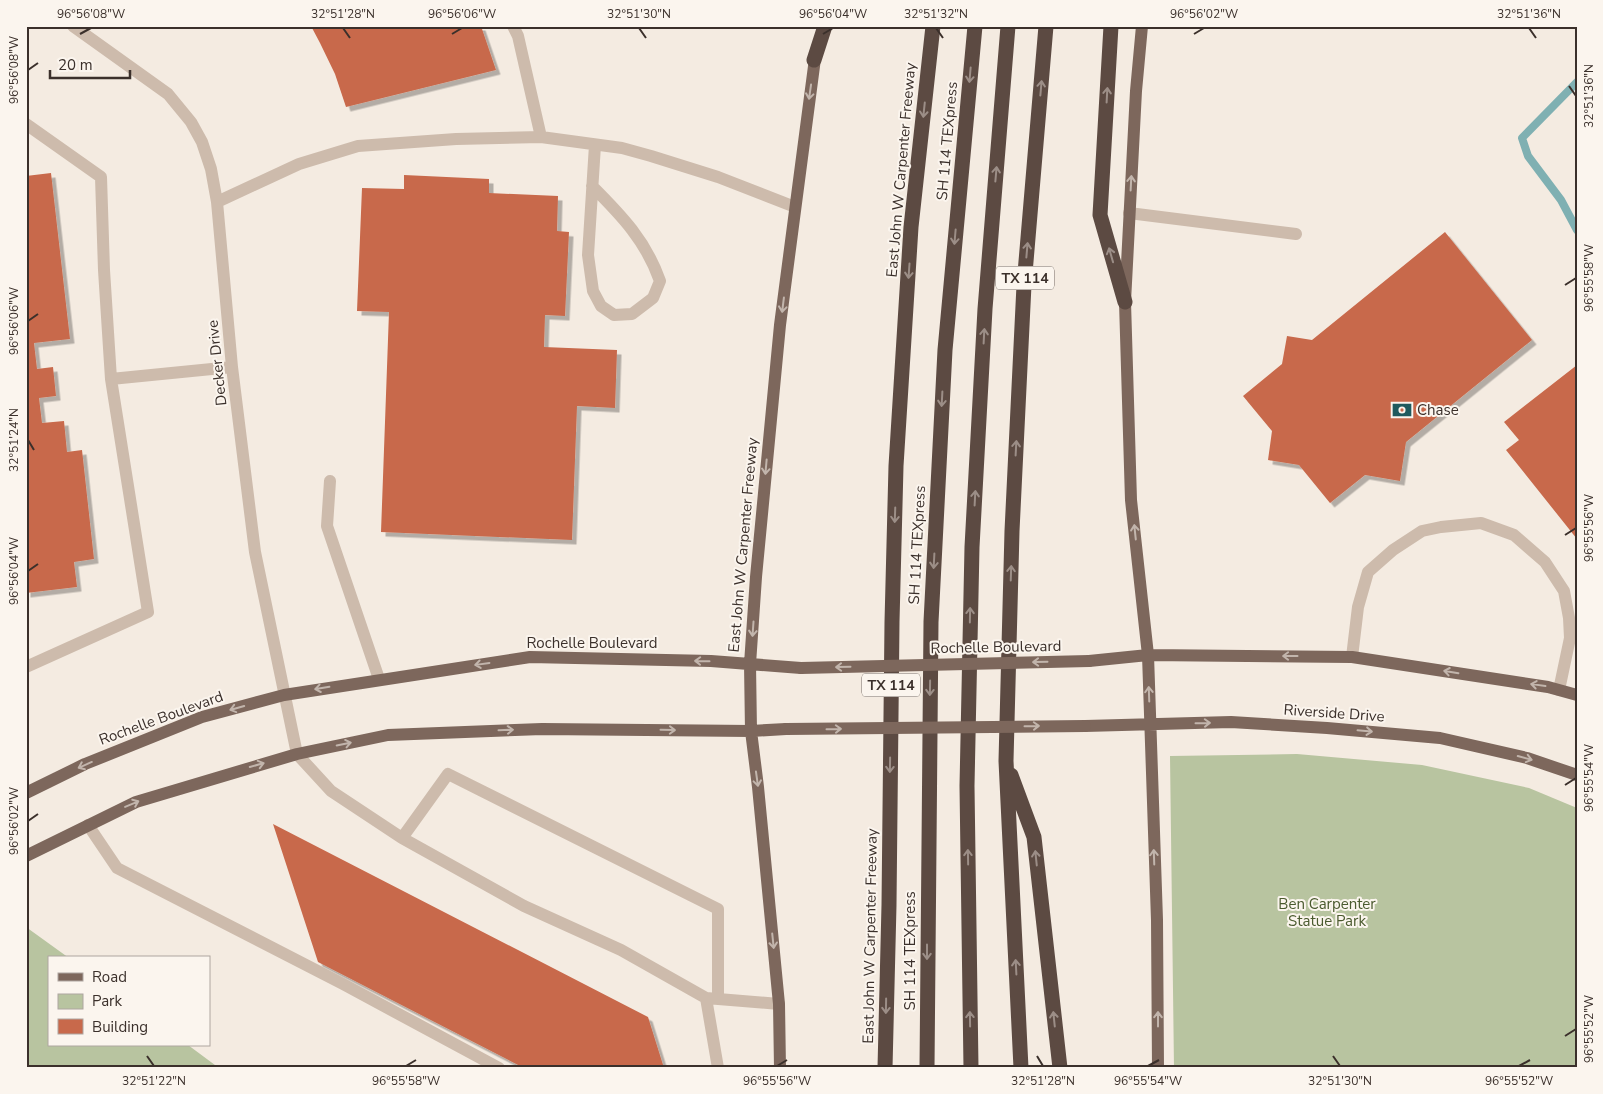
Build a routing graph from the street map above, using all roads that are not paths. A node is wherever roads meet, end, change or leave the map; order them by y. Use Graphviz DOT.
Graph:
graph roads {
  1 [pos="73,26"];
  2 [pos="514,26"];
  3 [pos="819,26"];
  4 [pos="825,26"];
  5 [pos="933,26"];
  6 [pos="975,26"];
  7 [pos="1008,26"];
  8 [pos="1046,26"];
  9 [pos="1110,26"];
  10 [pos="1142,26"];
  11 [pos="814,60"];
  12 [pos="26,124"];
  13 [pos="541,137"];
  14 [pos="595,145"];
  15 [pos="592,186"];
  16 [pos="217,202"];
  17 [pos="795,206"];
  18 [pos="1129,213"];
  19 [pos="1296,234"];
  20 [pos="1125,302"];
  21 [pos="232,366"];
  22 [pos="111,379"];
  23 [pos="330,481"];
  24 [pos="1148,655"];
  25 [pos="1352,657"];
  26 [pos="750,664"];
  27 [pos="26,667"];
  28 [pos="379,679"];
  29 [pos="1559,690"];
  30 [pos="284,694"];
  31 [pos="1577,695"];
  32 [pos="1150,724"];
  33 [pos="751,731"];
  34 [pos="297,754"];
  35 [pos="1006,761"];
  36 [pos="1577,775"];
  37 [pos="26,793"];
  38 [pos="88,825"];
  39 [pos="402,838"];
  40 [pos="26,856"];
  41 [pos="712,998"];
  42 [pos="779,1004"];
  43 [pos="499,1068"];
  44 [pos="718,1068"];
  45 [pos="780,1068"];
  46 [pos="885,1068"];
  47 [pos="927,1068"];
  48 [pos="971,1068"];
  49 [pos="1021,1068"];
  50 [pos="1060,1068"];
  51 [pos="1158,1068"];
  1 -- 16 [label="street, Decker Drive"];
  2 -- 13 [label="street"];
  3 -- 11 [label="main road, East John W Carpenter Freeway"];
  4 -- 11 [label="highway"];
  5 -- 46 [label="highway, East John W Carpenter Freeway / TX 114, one-way"];
  6 -- 47 [label="highway, SH 114 TEXpress, one-way"];
  48 -- 7 [label="highway, one-way"];
  35 -- 8 [label="highway, TX 114, one-way"];
  20 -- 9 [label="highway, one-way"];
  18 -- 10 [label="main road, one-way"];
  11 -- 17 [label="main road, East John W Carpenter Freeway, one-way"];
  12 -- 22 [label="street"];
  13 -- 14 [label="street"];
  13 -- 16 [label="street"];
  14 -- 15 [label="street"];
  14 -- 17 [label="street"];
  15 -- 15 [label="street"];
  16 -- 21 [label="street, Decker Drive"];
  17 -- 26 [label="main road, East John W Carpenter Freeway, one-way"];
  18 -- 19 [label="street"];
  18 -- 20 [label="main road"];
  24 -- 20 [label="main road, one-way"];
  21 -- 22 [label="street"];
  21 -- 30 [label="street, Decker Drive"];
  22 -- 27 [label="street"];
  23 -- 28 [label="street"];
  25 -- 24 [label="main road, one-way"];
  24 -- 26 [label="main road, Rochelle Boulevard, one-way, bridge"];
  32 -- 24 [label="main road, one-way"];
  29 -- 25 [label="main road, one-way"];
  25 -- 29 [label="street"];
  26 -- 28 [label="main road, Rochelle Boulevard, one-way"];
  26 -- 33 [label="main road, East John W Carpenter Freeway"];
  28 -- 30 [label="main road, Rochelle Boulevard, one-way"];
  29 -- 31 [label="main road"];
  30 -- 34 [label="street, Decker Drive"];
  30 -- 37 [label="main road, Rochelle Boulevard, one-way"];
  33 -- 32 [label="main road, Riverside Drive, one-way, bridge"];
  32 -- 36 [label="main road, Riverside Drive, one-way"];
  51 -- 32 [label="main road, one-way"];
  34 -- 33 [label="main road, one-way"];
  33 -- 42 [label="main road, East John W Carpenter Freeway, one-way"];
  38 -- 34 [label="main road, one-way"];
  34 -- 39 [label="street"];
  49 -- 35 [label="highway, TX 114, one-way"];
  50 -- 35 [label="highway, one-way"];
  38 -- 40 [label="main road"];
  38 -- 43 [label="street"];
  39 -- 41 [label="street"];
  39 -- 41 [label="street"];
  41 -- 42 [label="street"];
  41 -- 44 [label="street"];
  42 -- 45 [label="main road, East John W Carpenter Freeway"];
}
